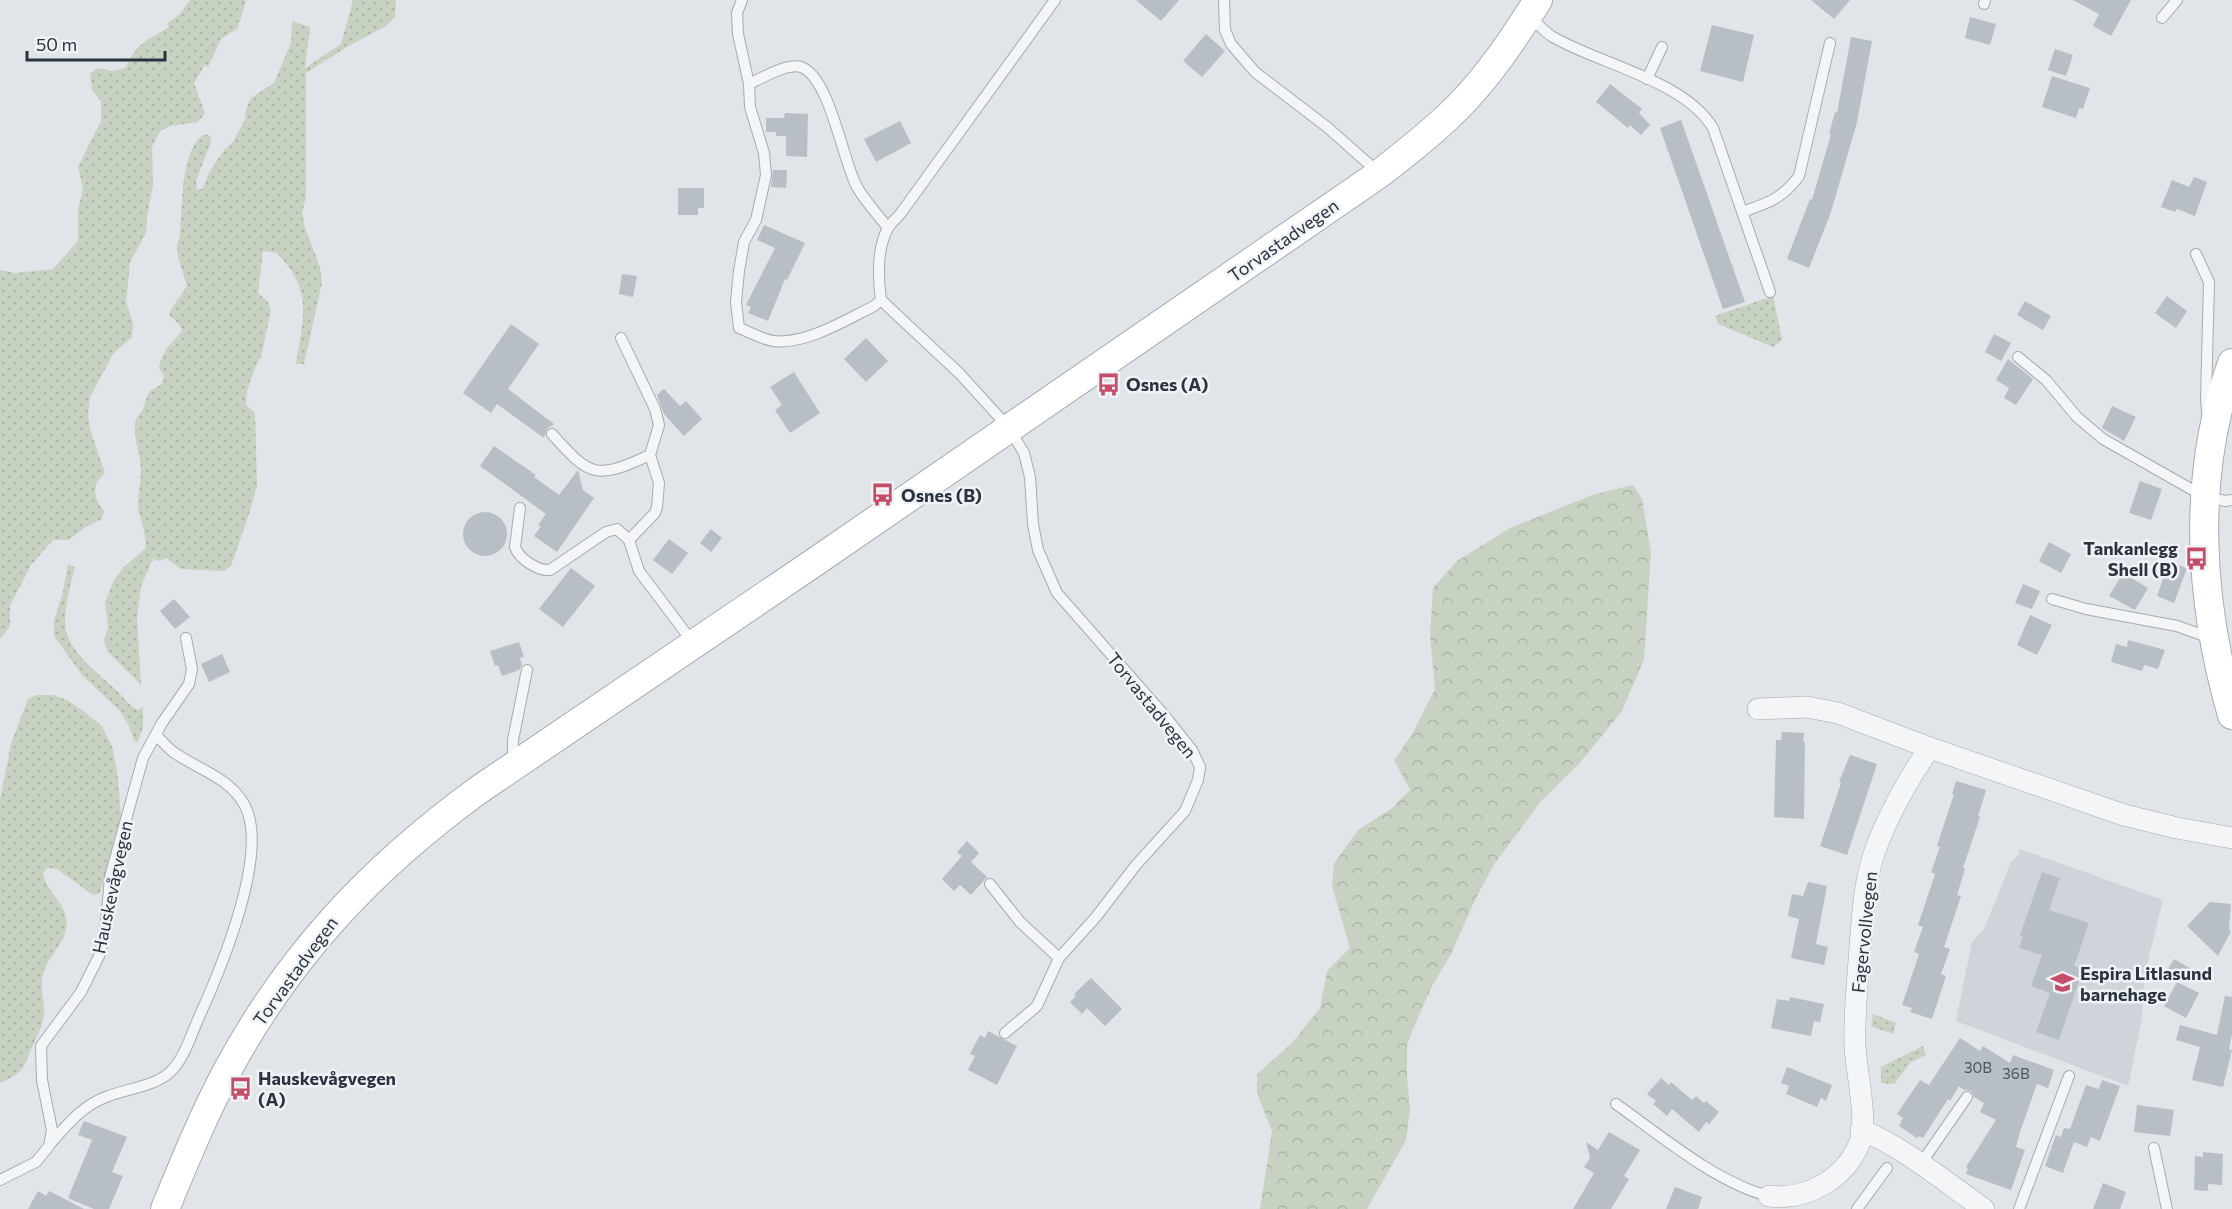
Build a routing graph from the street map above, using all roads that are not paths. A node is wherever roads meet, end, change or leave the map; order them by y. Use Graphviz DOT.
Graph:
graph roads {
  1 [pos="742,0"];
  2 [pos="1055,0"];
  3 [pos="1224,0"];
  4 [pos="2177,0"];
  5 [pos="1533,8"];
  6 [pos="2162,18"];
  7 [pos="1830,43"];
  8 [pos="1662,47"];
  9 [pos="1647,79"];
  10 [pos="749,84"];
  11 [pos="1379,174"];
  12 [pos="1742,212"];
  13 [pos="888,228"];
  14 [pos="2196,254"];
  15 [pos="1770,291"];
  16 [pos="881,300"];
  17 [pos="621,338"];
  18 [pos="2018,357"];
  19 [pos="2232,363"];
  20 [pos="1009,428"];
  21 [pos="2214,429"];
  22 [pos="552,434"];
  23 [pos="650,455"];
  24 [pos="2218,499"];
  25 [pos="520,508"];
  26 [pos="629,540"];
  27 [pos="2052,599"];
  28 [pos="186,638"];
  29 [pos="2214,639"];
  30 [pos="694,644"];
  31 [pos="527,670"];
  32 [pos="1758,709"];
  33 [pos="2232,713"];
  34 [pos="156,735"];
  35 [pos="1929,748"];
  36 [pos="519,762"];
  37 [pos="2232,838"];
  38 [pos="990,884"];
  39 [pos="1059,958"];
  40 [pos="1005,1033"];
  41 [pos="2069,1076"];
  42 [pos="1967,1097"];
  43 [pos="1616,1104"];
  44 [pos="1861,1130"];
  45 [pos="49,1146"];
  46 [pos="2154,1148"];
  47 [pos="1920,1165"];
  48 [pos="1887,1168"];
  49 [pos="0,1180"];
  50 [pos="1769,1197"];
  51 [pos="165,1209"];
  52 [pos="1857,1209"];
  53 [pos="1984,1209"];
  54 [pos="2019,1209"];
  55 [pos="2167,1209"];
  1 -- 10 [label="lane"];
  2 -- 13 [label="lane"];
  3 -- 11 [label="lane"];
  4 -- 6 [label="lane"];
  5 -- 9 [label="lane"];
  5 -- 11 [label="main road, Torvastadvegen"];
  7 -- 12 [label="lane"];
  8 -- 9 [label="lane"];
  9 -- 12 [label="lane"];
  10 -- 13 [label="lane"];
  10 -- 16 [label="lane"];
  11 -- 20 [label="main road, Torvastadvegen"];
  12 -- 15 [label="lane"];
  13 -- 16 [label="lane"];
  14 -- 21 [label="lane"];
  16 -- 20 [label="lane, Torvastadvegen"];
  17 -- 23 [label="lane"];
  18 -- 24 [label="lane"];
  19 -- 21 [label="main road"];
  20 -- 30 [label="main road, Torvastadvegen"];
  20 -- 39 [label="lane, Torvastadvegen"];
  21 -- 24 [label="main road"];
  22 -- 23 [label="lane"];
  23 -- 26 [label="lane"];
  24 -- 29 [label="main road"];
  25 -- 26 [label="lane"];
  26 -- 30 [label="lane"];
  27 -- 29 [label="lane"];
  28 -- 34 [label="lane, Hauskevågvegen"];
  29 -- 33 [label="main road"];
  30 -- 36 [label="main road, Torvastadvegen"];
  31 -- 36 [label="lane"];
  32 -- 35 [label="street"];
  34 -- 45 [label="lane, Hauskevågvegen"];
  34 -- 45 [label="lane"];
  35 -- 37 [label="street"];
  35 -- 44 [label="street, Fagervollvegen"];
  36 -- 51 [label="main road, Torvastadvegen"];
  38 -- 39 [label="lane"];
  39 -- 40 [label="lane, Torvastadvegen"];
  41 -- 54 [label="lane"];
  42 -- 47 [label="lane"];
  43 -- 50 [label="lane, Fagervollvegen"];
  44 -- 47 [label="street"];
  44 -- 50 [label="street, Fagervollvegen"];
  45 -- 49 [label="lane"];
  46 -- 55 [label="lane"];
  47 -- 53 [label="street"];
  48 -- 52 [label="lane"];
}
